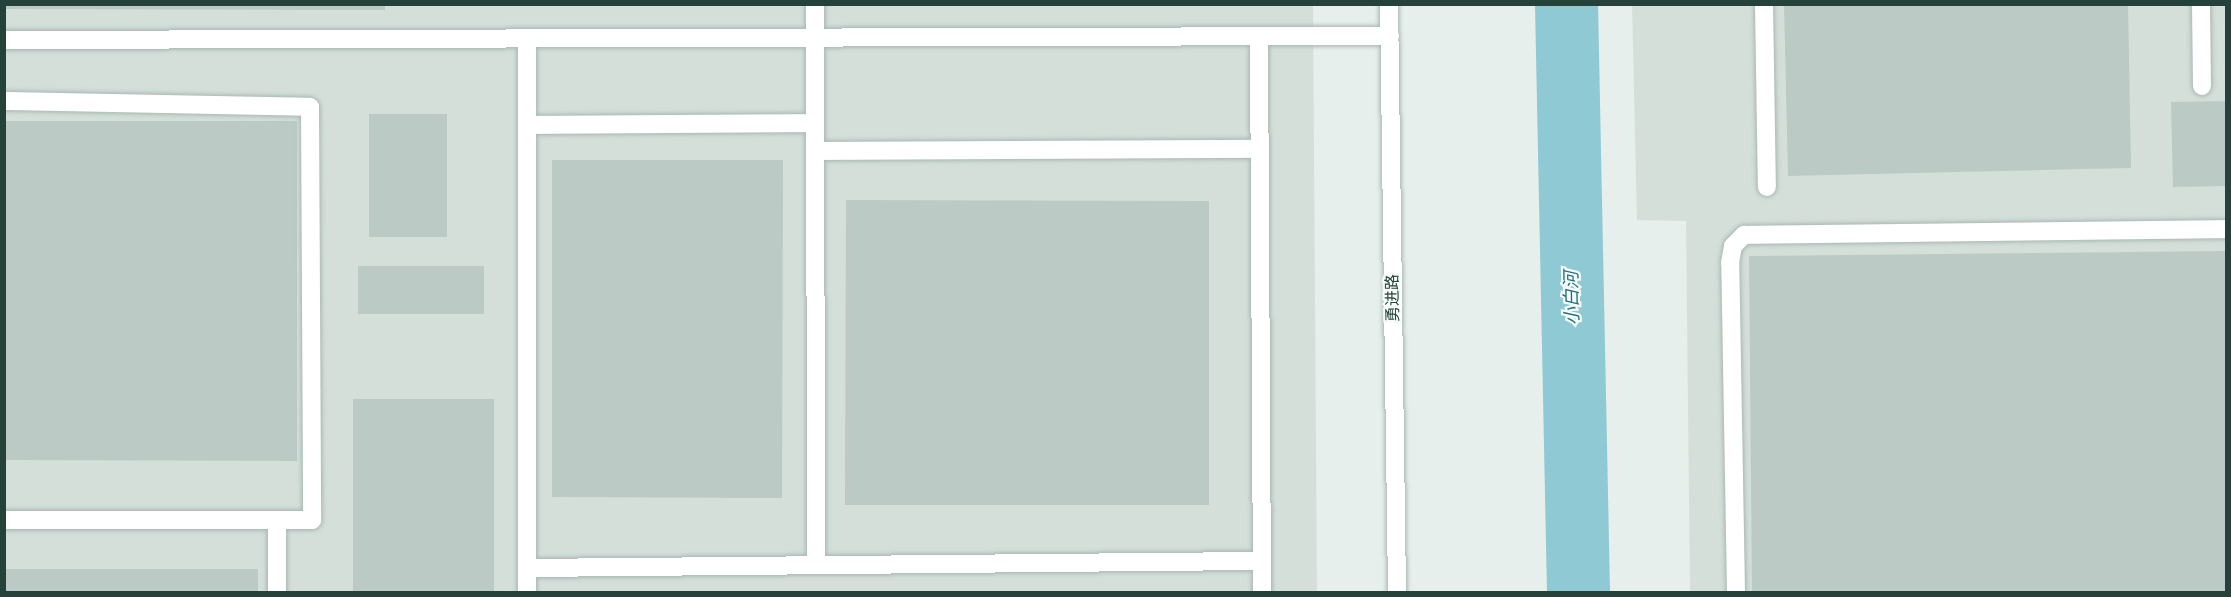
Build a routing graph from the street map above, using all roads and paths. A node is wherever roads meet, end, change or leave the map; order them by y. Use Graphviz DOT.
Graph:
graph roads {
  1 [pos="815,4"];
  2 [pos="1389,4"];
  3 [pos="1764,4"];
  4 [pos="2201,4"];
  5 [pos="1390,36"];
  6 [pos="1259,37"];
  7 [pos="815,38"];
  8 [pos="527,39"];
  9 [pos="4,40"];
  10 [pos="2202,86"];
  11 [pos="4,101"];
  12 [pos="815,123"];
  13 [pos="527,125"];
  14 [pos="1260,149"];
  15 [pos="816,151"];
  16 [pos="1767,187"];
  17 [pos="2226,229"];
  18 [pos="4,520"];
  19 [pos="277,520"];
  20 [pos="1262,561"];
  21 [pos="816,565"];
  22 [pos="527,567"];
  23 [pos="277,592"];
  24 [pos="527,592"];
  25 [pos="1262,592"];
  26 [pos="1397,592"];
  27 [pos="1736,592"];
  1 -- 7 [label="street"];
  2 -- 5 [label="street, 勇进路"];
  3 -- 16 [label="street"];
  4 -- 10 [label="street"];
  5 -- 6 [label="street"];
  5 -- 26 [label="street, 勇进路"];
  6 -- 7 [label="street"];
  6 -- 14 [label="street"];
  7 -- 8 [label="street"];
  7 -- 12 [label="street"];
  8 -- 9 [label="street"];
  8 -- 13 [label="street"];
  11 -- 19 [label="street"];
  12 -- 13 [label="street"];
  12 -- 15 [label="street"];
  13 -- 22 [label="street"];
  14 -- 15 [label="street"];
  14 -- 20 [label="street"];
  15 -- 21 [label="street"];
  17 -- 27 [label="street"];
  18 -- 19 [label="street"];
  19 -- 23 [label="street"];
  20 -- 21 [label="street"];
  20 -- 25 [label="street"];
  21 -- 22 [label="street"];
  22 -- 24 [label="street"];
}
